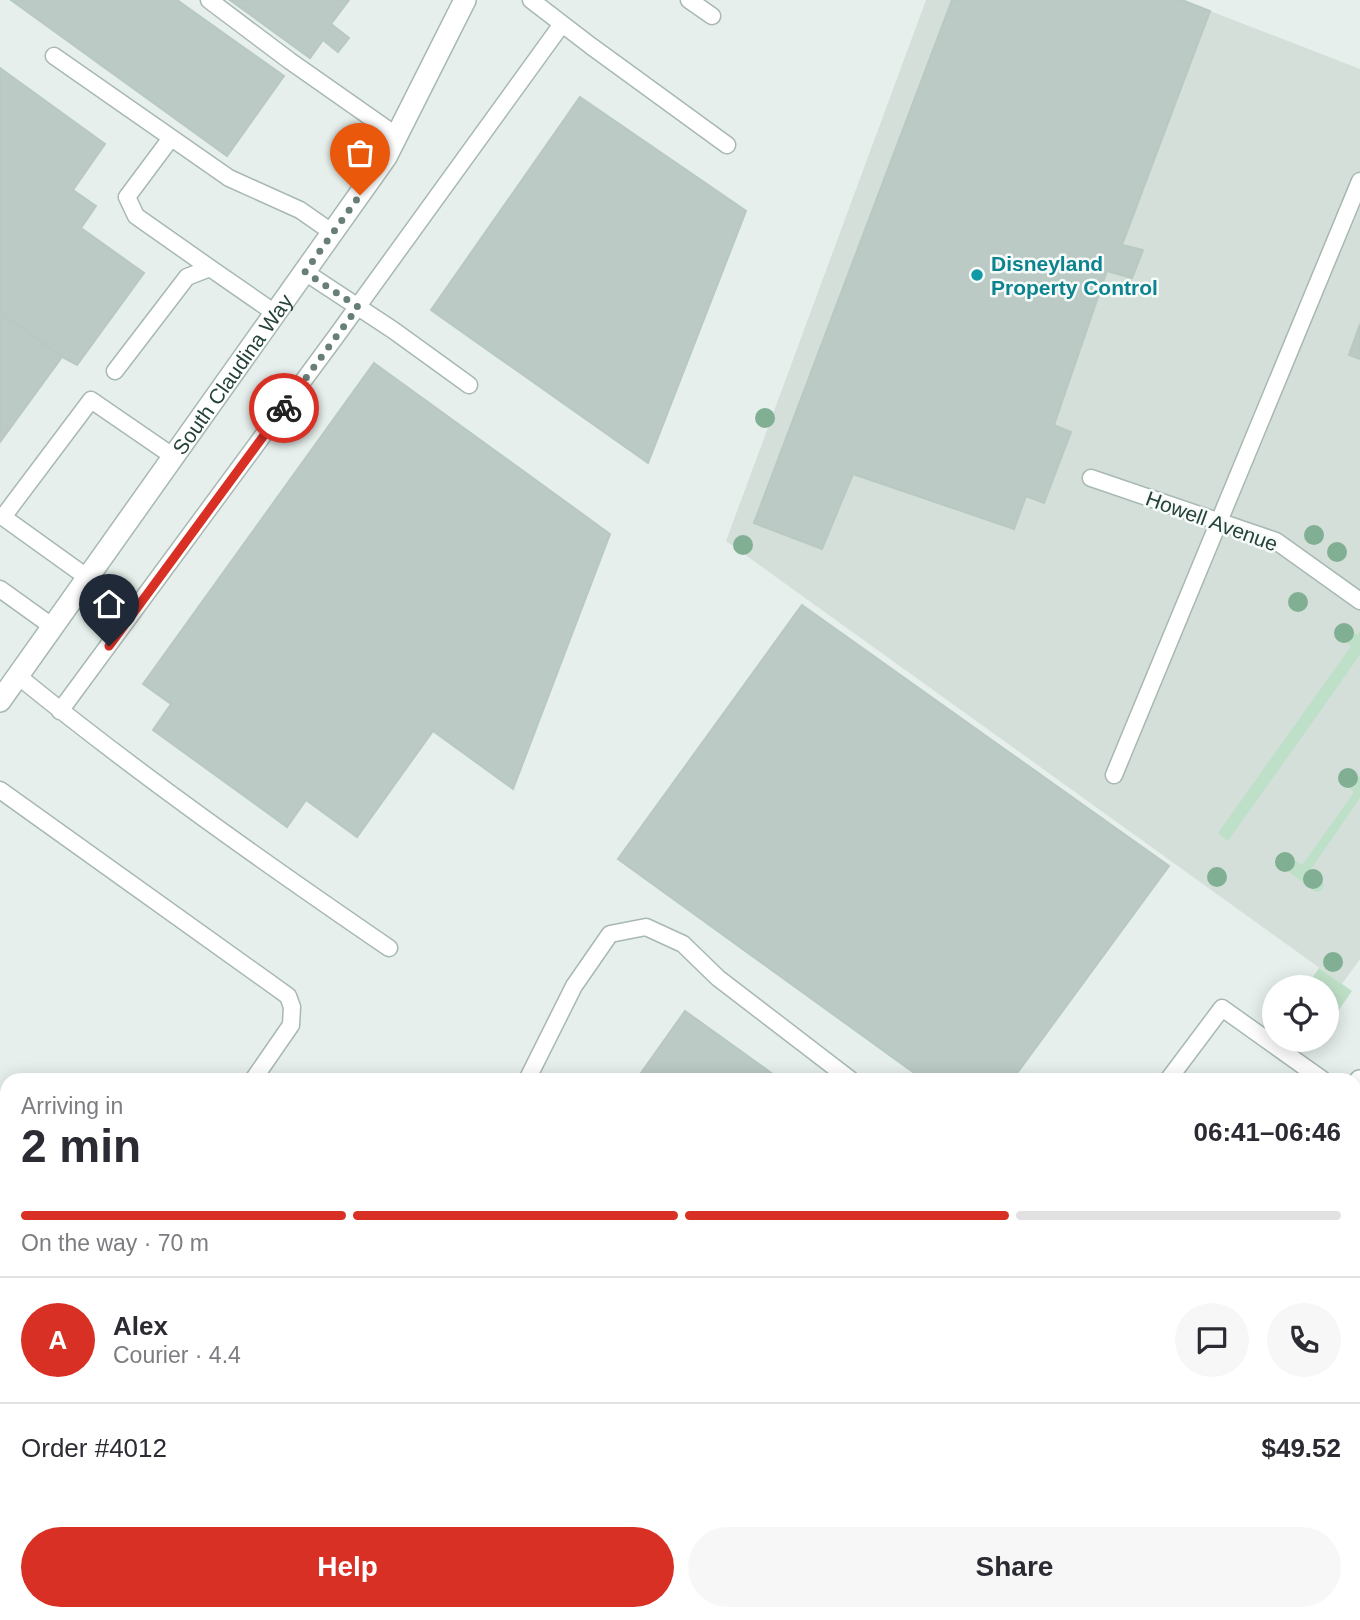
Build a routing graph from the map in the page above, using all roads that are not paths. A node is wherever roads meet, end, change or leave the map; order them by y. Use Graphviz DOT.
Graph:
graph roads {
  1 [pos="209,0"];
  2 [pos="465,0"];
  3 [pos="531,0"];
  4 [pos="689,0"];
  5 [pos="712,16"];
  6 [pos="562,24"];
  7 [pos="54,56"];
  8 [pos="397,136"];
  9 [pos="171,138"];
  10 [pos="727,145"];
  11 [pos="1360,181"];
  12 [pos="333,233"];
  13 [pos="210,268"];
  14 [pos="305,272"];
  15 [pos="358,307"];
  16 [pos="275,313"];
  17 [pos="116,371"];
  18 [pos="469,385"];
  19 [pos="174,457"];
  20 [pos="1091,478"];
  21 [pos="1219,521"];
  22 [pos="88,578"];
  23 [pos="0,589"];
  24 [pos="1360,601"];
  25 [pos="53,627"];
  26 [pos="18,676"];
  27 [pos="0,701"];
  28 [pos="60,711"];
  29 [pos="1114,775"];
  30 [pos="0,790"];
  31 [pos="389,948"];
  32 [pos="258,1073"];
  33 [pos="530,1073"];
  34 [pos="842,1073"];
  35 [pos="1173,1073"];
  36 [pos="1313,1073"];
  1 -- 8 [label="lane"];
  2 -- 8 [label="street, South Claudina Way"];
  3 -- 6 [label="lane"];
  4 -- 5 [label="lane"];
  6 -- 10 [label="lane"];
  6 -- 15 [label="lane"];
  7 -- 9 [label="lane"];
  8 -- 12 [label="street, South Claudina Way"];
  9 -- 12 [label="lane"];
  9 -- 13 [label="lane"];
  11 -- 21 [label="lane"];
  12 -- 14 [label="street, South Claudina Way"];
  13 -- 16 [label="lane"];
  13 -- 17 [label="lane"];
  14 -- 15 [label="lane"];
  14 -- 16 [label="street, South Claudina Way"];
  15 -- 18 [label="lane"];
  15 -- 28 [label="lane"];
  16 -- 19 [label="street, South Claudina Way"];
  19 -- 22 [label="street, South Claudina Way"];
  19 -- 22 [label="lane"];
  20 -- 21 [label="lane, Howell Avenue"];
  21 -- 24 [label="lane, Howell Avenue"];
  21 -- 29 [label="lane"];
  22 -- 25 [label="street, South Claudina Way"];
  23 -- 25 [label="lane"];
  25 -- 26 [label="street, South Claudina Way"];
  26 -- 27 [label="street, South Claudina Way"];
  26 -- 28 [label="lane"];
  28 -- 31 [label="lane"];
  30 -- 32 [label="lane"];
  33 -- 34 [label="lane"];
  35 -- 36 [label="lane"];
}
